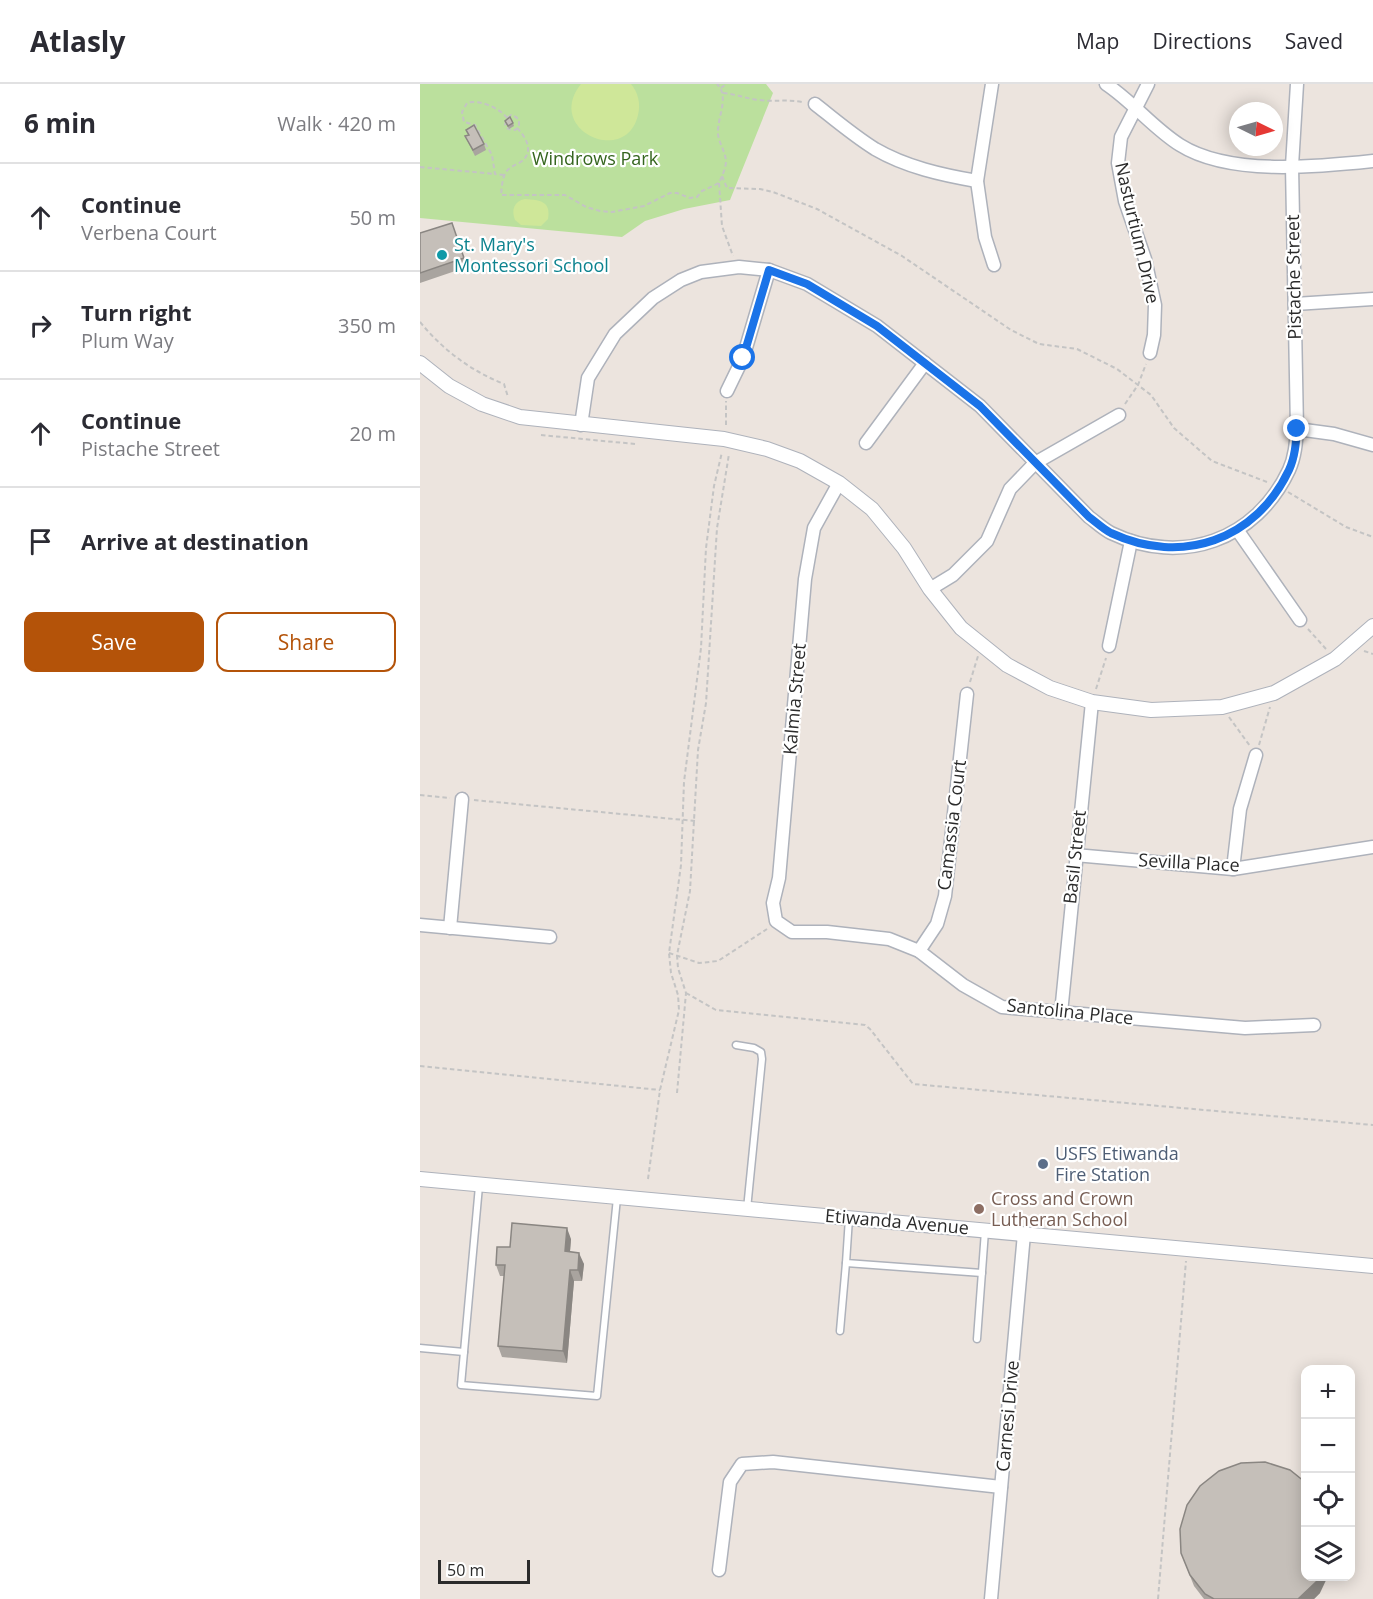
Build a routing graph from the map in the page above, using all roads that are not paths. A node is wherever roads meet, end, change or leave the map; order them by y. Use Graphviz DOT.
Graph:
graph roads {
  1 [pos="992,84"];
  2 [pos="1106,84"];
  3 [pos="1148,84"];
  4 [pos="1297,84"];
  5 [pos="815,104"];
  6 [pos="1136,109"];
  7 [pos="1373,161"];
  8 [pos="1292,166"];
  9 [pos="977,181"];
  10 [pos="994,265"];
  11 [pos="769,270"];
  12 [pos="1373,299"];
  13 [pos="1294,304"];
  14 [pos="1150,353"];
  15 [pos="420,363"];
  16 [pos="925,363"];
  17 [pos="727,391"];
  18 [pos="1119,415"];
  19 [pos="581,425"];
  20 [pos="1297,429"];
  21 [pos="866,443"];
  22 [pos="1373,445"];
  23 [pos="1035,463"];
  24 [pos="839,483"];
  25 [pos="1238,531"];
  26 [pos="1131,541"];
  27 [pos="930,589"];
  28 [pos="1300,620"];
  29 [pos="1373,626"];
  30 [pos="1110,646"];
  31 [pos="967,694"];
  32 [pos="1092,702"];
  33 [pos="1256,754"];
  34 [pos="462,799"];
  35 [pos="1373,847"];
  36 [pos="1075,855"];
  37 [pos="1233,869"];
  38 [pos="776,921"];
  39 [pos="420,925"];
  40 [pos="450,928"];
  41 [pos="550,937"];
  42 [pos="919,951"];
  43 [pos="1061,1013"];
  44 [pos="1314,1025"];
  45 [pos="736,1045"];
  46 [pos="420,1179"];
  47 [pos="479,1185"];
  48 [pos="617,1197"];
  49 [pos="747,1209"];
  50 [pos="849,1218"];
  51 [pos="985,1230"];
  52 [pos="1024,1234"];
  53 [pos="846,1263"];
  54 [pos="1373,1266"];
  55 [pos="982,1274"];
  56 [pos="840,1331"];
  57 [pos="977,1339"];
  58 [pos="420,1348"];
  59 [pos="464,1352"];
  60 [pos="1001,1486"];
  61 [pos="719,1570"];
  62 [pos="992,1599"];
  1 -- 9 [label="street"];
  2 -- 6 [label="street"];
  3 -- 6 [label="street, Nasturtium Drive"];
  4 -- 8 [label="street, Pistache Street"];
  5 -- 9 [label="street"];
  6 -- 8 [label="street"];
  6 -- 14 [label="street, Nasturtium Drive"];
  7 -- 8 [label="street"];
  8 -- 13 [label="street, Pistache Street"];
  9 -- 10 [label="street"];
  11 -- 16 [label="street"];
  11 -- 17 [label="street"];
  11 -- 19 [label="street"];
  12 -- 13 [label="street"];
  13 -- 20 [label="street, Pistache Street"];
  15 -- 19 [label="street"];
  16 -- 21 [label="street"];
  16 -- 23 [label="street"];
  18 -- 23 [label="street"];
  19 -- 24 [label="street"];
  20 -- 22 [label="street"];
  20 -- 25 [label="street, Pistache Street"];
  23 -- 26 [label="street"];
  23 -- 27 [label="street"];
  24 -- 27 [label="street"];
  24 -- 38 [label="street, Kalmia Street"];
  25 -- 26 [label="street"];
  25 -- 28 [label="street"];
  26 -- 30 [label="street"];
  27 -- 32 [label="street"];
  29 -- 32 [label="street"];
  31 -- 42 [label="street, Camassia Court"];
  32 -- 36 [label="street, Basil Street"];
  33 -- 37 [label="street"];
  34 -- 40 [label="street"];
  35 -- 37 [label="street, Sevilla Place"];
  36 -- 37 [label="street, Sevilla Place"];
  36 -- 43 [label="street, Basil Street"];
  38 -- 42 [label="street, Santolina Place"];
  39 -- 40 [label="street"];
  40 -- 41 [label="street"];
  42 -- 43 [label="street, Santolina Place"];
  43 -- 44 [label="street, Santolina Place"];
  45 -- 49 [label="lane"];
  46 -- 47 [label="street, Etiwanda Avenue"];
  47 -- 48 [label="street, Etiwanda Avenue"];
  47 -- 59 [label="lane"];
  48 -- 49 [label="street, Etiwanda Avenue"];
  48 -- 59 [label="lane"];
  49 -- 50 [label="street, Etiwanda Avenue"];
  50 -- 51 [label="street, Etiwanda Avenue"];
  50 -- 53 [label="lane"];
  51 -- 52 [label="street, Etiwanda Avenue"];
  51 -- 55 [label="lane"];
  52 -- 54 [label="street, Etiwanda Avenue"];
  52 -- 60 [label="street, Carnesi Drive"];
  53 -- 55 [label="lane"];
  53 -- 56 [label="lane"];
  55 -- 57 [label="lane"];
  58 -- 59 [label="lane"];
  60 -- 61 [label="street"];
  60 -- 62 [label="street, Carnesi Drive"];
}
